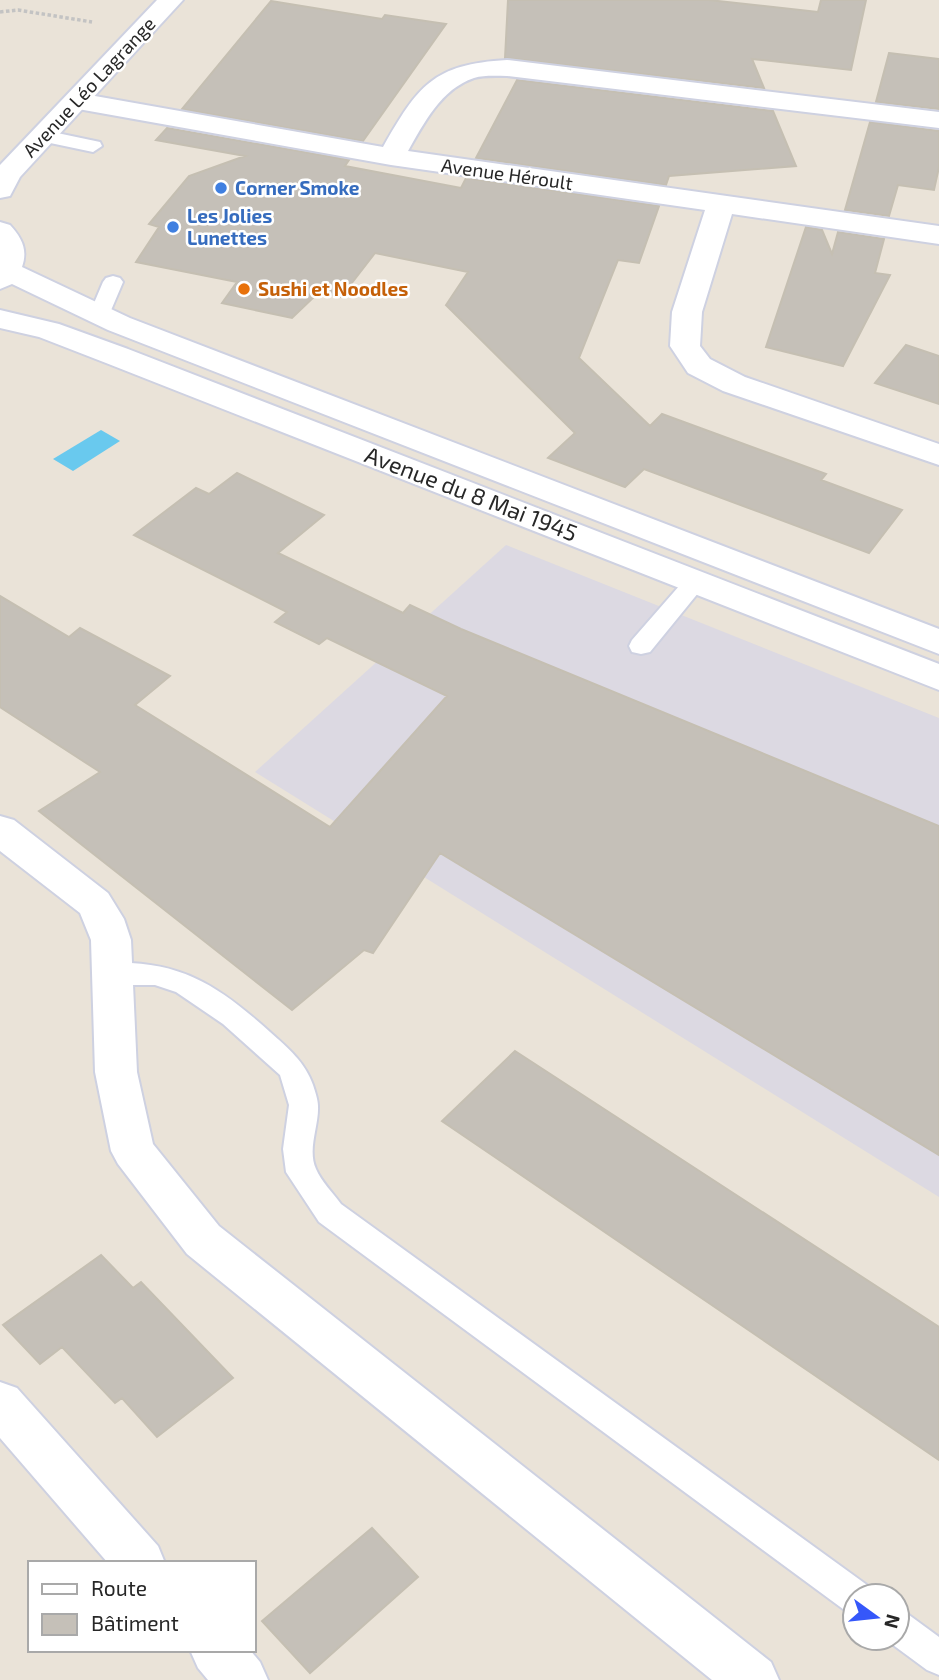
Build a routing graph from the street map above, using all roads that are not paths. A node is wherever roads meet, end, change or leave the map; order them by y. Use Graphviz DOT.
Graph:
graph roads {
  1 [pos="171,0"];
  2 [pos="78,101"];
  3 [pos="939,120"];
  4 [pos="43,136"];
  5 [pos="93,146"];
  6 [pos="391,157"];
  7 [pos="2,181"];
  8 [pos="722,205"];
  9 [pos="0,231"];
  10 [pos="939,235"];
  11 [pos="4,275"];
  12 [pos="113,282"];
  13 [pos="99,315"];
  14 [pos="0,319"];
  15 [pos="939,455"];
  16 [pos="565,497"];
  17 [pos="543,523"];
  18 [pos="695,582"];
  19 [pos="939,642"];
  20 [pos="641,646"];
  21 [pos="939,678"];
  22 [pos="0,831"];
  23 [pos="110,974"];
  24 [pos="0,1403"];
  25 [pos="138,1561"];
  26 [pos="841,1587"];
  27 [pos="911,1638"];
  28 [pos="218,1652"];
  29 [pos="939,1658"];
  30 [pos="242,1680"];
  31 [pos="753,1680"];
  1 -- 2 [label="street, Avenue Léo Lagrange"];
  2 -- 4 [label="street, Avenue Léo Lagrange"];
  2 -- 6 [label="street, Avenue Héroult"];
  3 -- 6 [label="street"];
  4 -- 5 [label="lane"];
  4 -- 7 [label="street, Avenue Léo Lagrange"];
  6 -- 8 [label="street, Avenue Héroult"];
  8 -- 10 [label="street, Avenue Héroult"];
  8 -- 15 [label="street"];
  9 -- 11 [label="street"];
  11 -- 13 [label="street, Avenue du 8 Mai 1945"];
  12 -- 13 [label="lane"];
  13 -- 16 [label="street, Avenue du 8 Mai 1945"];
  14 -- 17 [label="street, Avenue du 8 Mai 1945"];
  16 -- 17 [label="street"];
  16 -- 19 [label="street, Avenue du 8 Mai 1945"];
  17 -- 18 [label="street, Avenue du 8 Mai 1945"];
  18 -- 20 [label="lane"];
  18 -- 21 [label="street, Avenue du 8 Mai 1945"];
  22 -- 23 [label="street"];
  23 -- 26 [label="lane"];
  23 -- 31 [label="street"];
  24 -- 25 [label="street"];
  27 -- 29 [label="lane"];
  28 -- 30 [label="street"];
}
